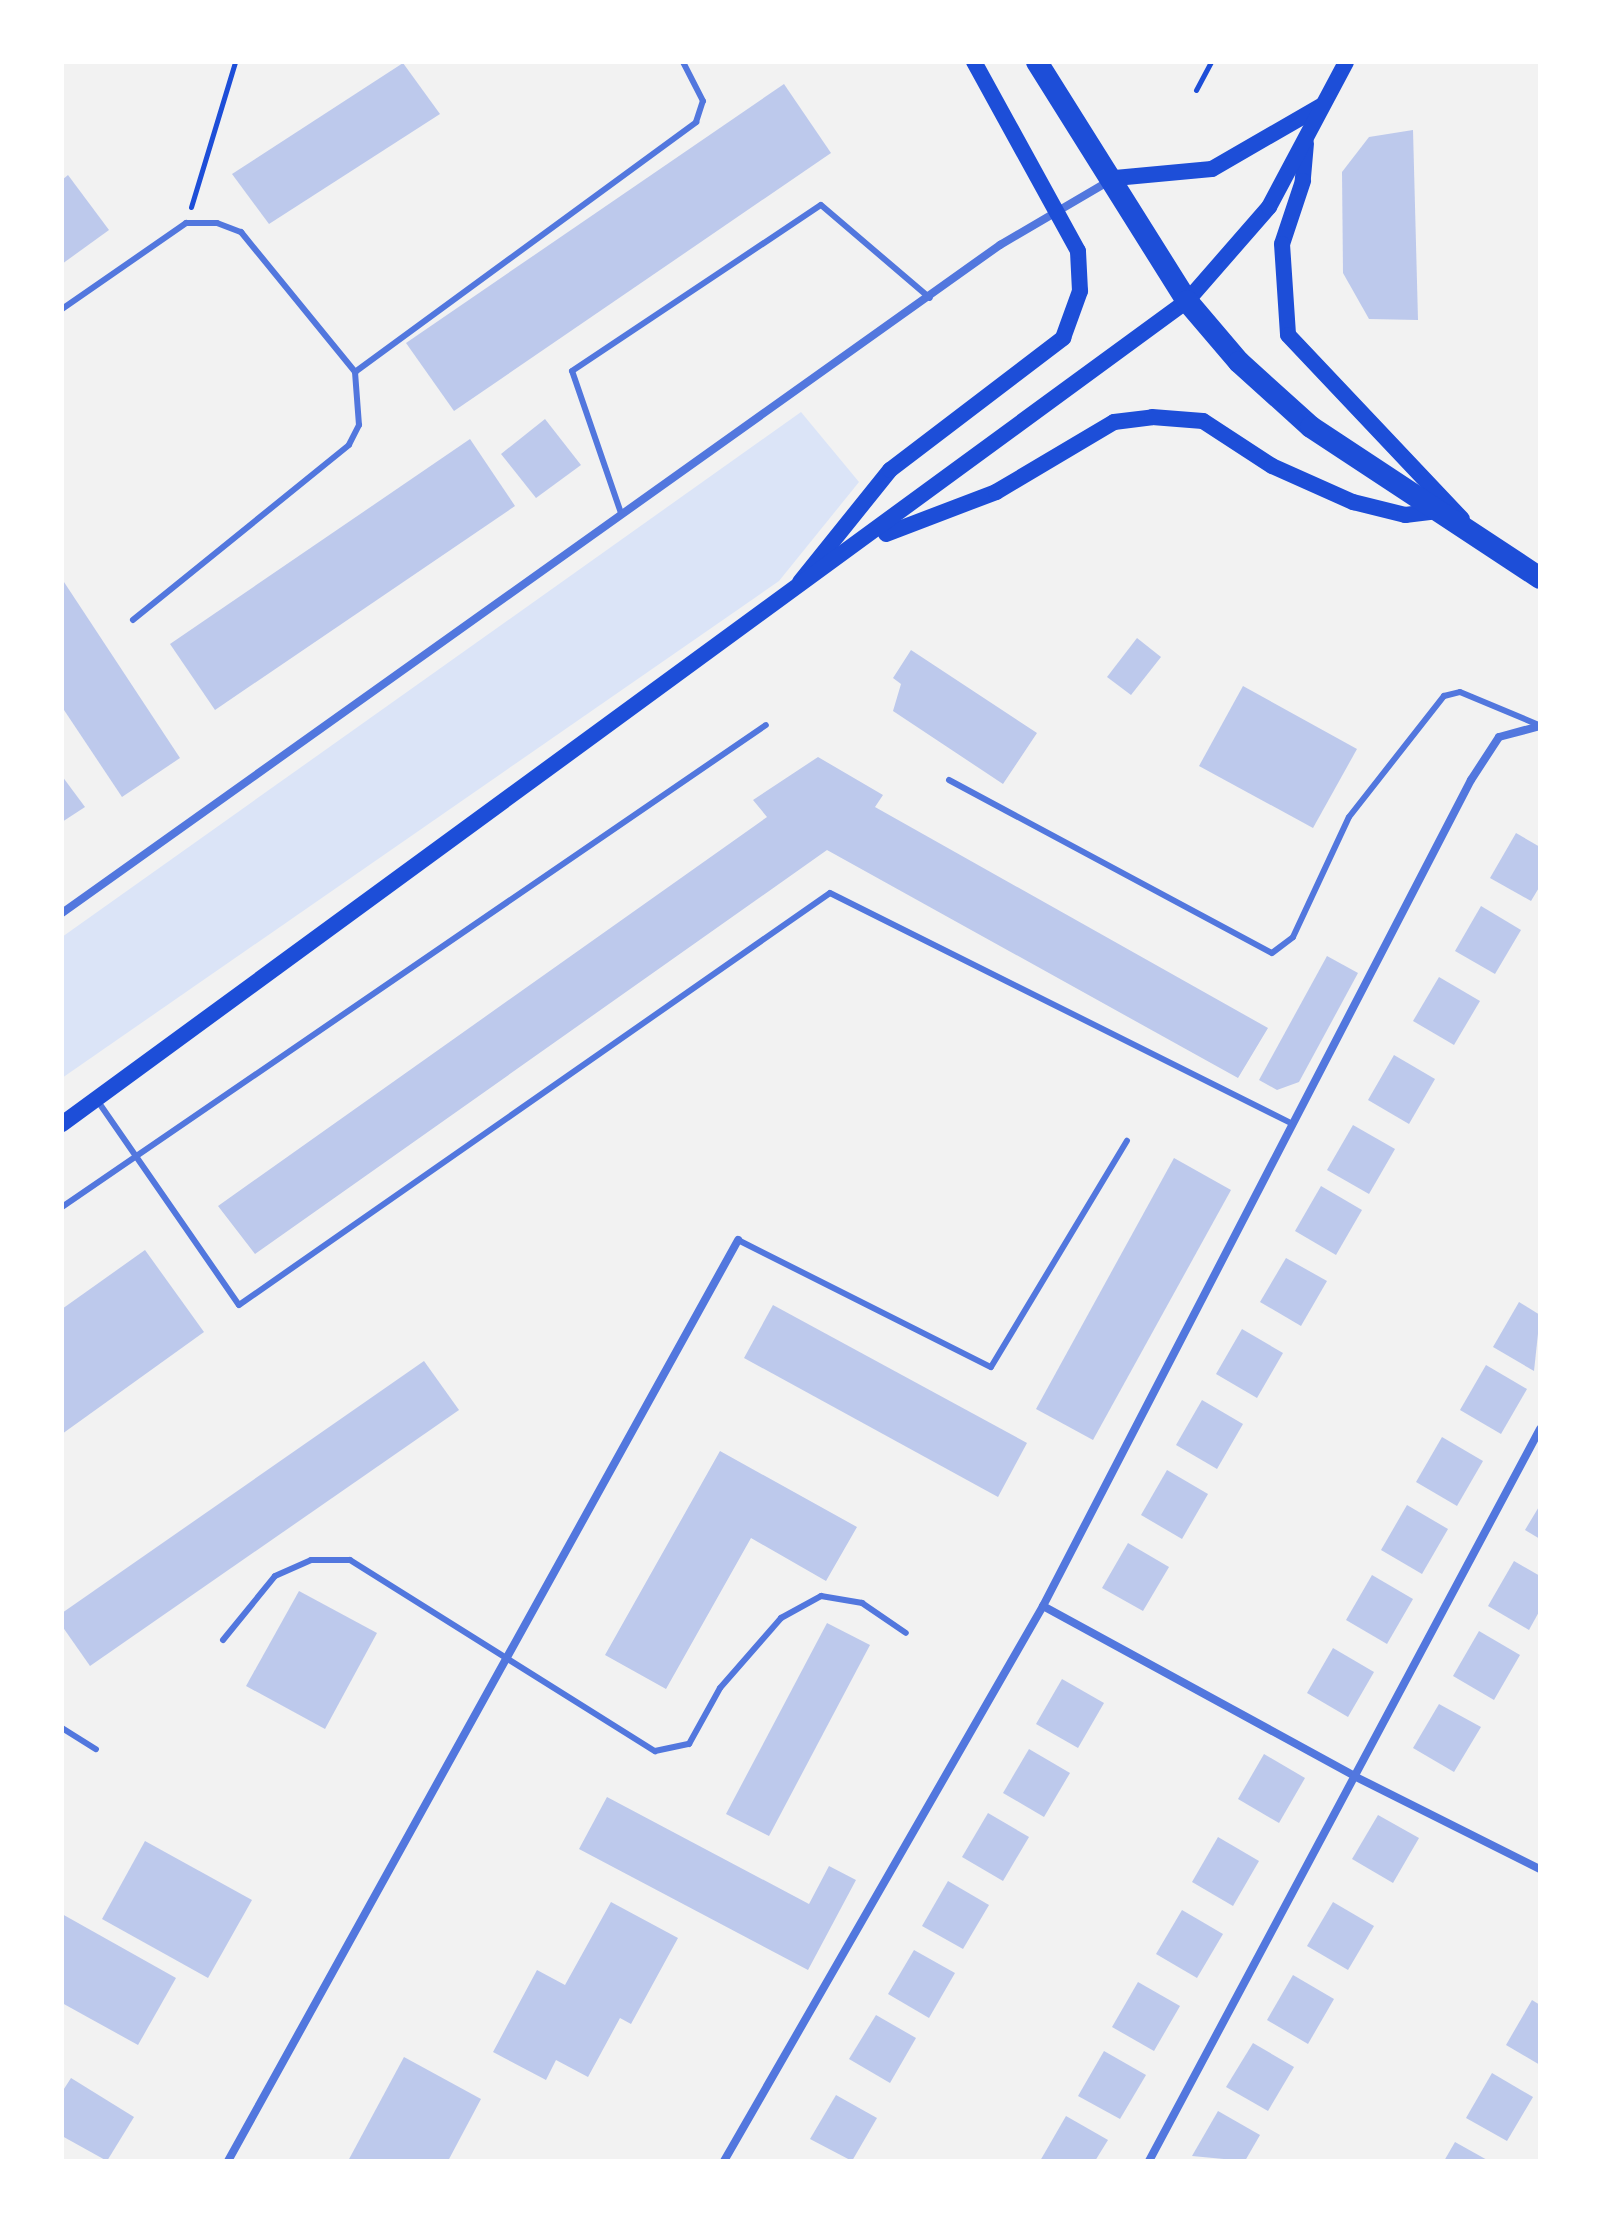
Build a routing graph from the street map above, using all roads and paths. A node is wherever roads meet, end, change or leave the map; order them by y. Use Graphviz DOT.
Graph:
graph roads {
  1 [pos="235,62"];
  2 [pos="683,62"];
  3 [pos="974,62"];
  4 [pos="1037,62"];
  5 [pos="1211,62"];
  6 [pos="1346,62"];
  7 [pos="1196,90"];
  8 [pos="1323,105"];
  9 [pos="1306,138"];
  10 [pos="1115,178"];
  11 [pos="1057,208"];
  12 [pos="186,223"];
  13 [pos="930,298"];
  14 [pos="1187,301"];
  15 [pos="62,309"];
  16 [pos="355,372"];
  17 [pos="1436,511"];
  18 [pos="621,513"];
  19 [pos="1478,537"];
  20 [pos="866,541"];
  21 [pos="1540,578"];
  22 [pos="790,596"];
  23 [pos="133,620"];
  24 [pos="766,725"];
  25 [pos="1540,726"];
  26 [pos="949,780"];
  27 [pos="62,913"];
  28 [pos="97,1100"];
  29 [pos="1289,1122"];
  30 [pos="62,1124"];
  31 [pos="1127,1141"];
  32 [pos="136,1156"];
  33 [pos="62,1207"];
  34 [pos="738,1240"];
  35 [pos="1540,1429"];
  36 [pos="1043,1606"];
  37 [pos="906,1633"];
  38 [pos="223,1640"];
  39 [pos="509,1654"];
  40 [pos="62,1728"];
  41 [pos="96,1749"];
  42 [pos="1356,1777"];
  43 [pos="1540,1869"];
  44 [pos="228,2161"];
  45 [pos="724,2161"];
  46 [pos="1149,2161"];
  1 -- 12 [label="path"];
  2 -- 16 [label="lane"];
  3 -- 11 [label="main road"];
  4 -- 10 [label="highway"];
  5 -- 7 [label="path"];
  6 -- 8 [label="main road"];
  8 -- 9 [label="main road"];
  8 -- 10 [label="main road"];
  9 -- 14 [label="main road"];
  9 -- 19 [label="main road"];
  10 -- 11 [label="street"];
  10 -- 14 [label="highway"];
  11 -- 13 [label="street"];
  11 -- 22 [label="main road"];
  12 -- 15 [label="lane"];
  12 -- 16 [label="lane"];
  13 -- 18 [label="street"];
  13 -- 18 [label="lane"];
  14 -- 17 [label="highway"];
  14 -- 20 [label="main road"];
  16 -- 23 [label="lane"];
  17 -- 19 [label="highway"];
  17 -- 20 [label="main road"];
  18 -- 27 [label="street"];
  19 -- 21 [label="highway"];
  20 -- 22 [label="main road"];
  22 -- 28 [label="main road"];
  24 -- 32 [label="lane"];
  25 -- 26 [label="lane"];
  25 -- 29 [label="street"];
  28 -- 30 [label="main road"];
  28 -- 32 [label="lane"];
  29 -- 32 [label="lane"];
  29 -- 36 [label="street"];
  31 -- 34 [label="lane"];
  32 -- 33 [label="lane"];
  34 -- 39 [label="street"];
  35 -- 42 [label="street"];
  36 -- 42 [label="street"];
  36 -- 45 [label="street"];
  37 -- 39 [label="lane"];
  38 -- 39 [label="lane"];
  39 -- 44 [label="street"];
  40 -- 41 [label="lane"];
  42 -- 43 [label="street"];
  42 -- 46 [label="street"];
}
